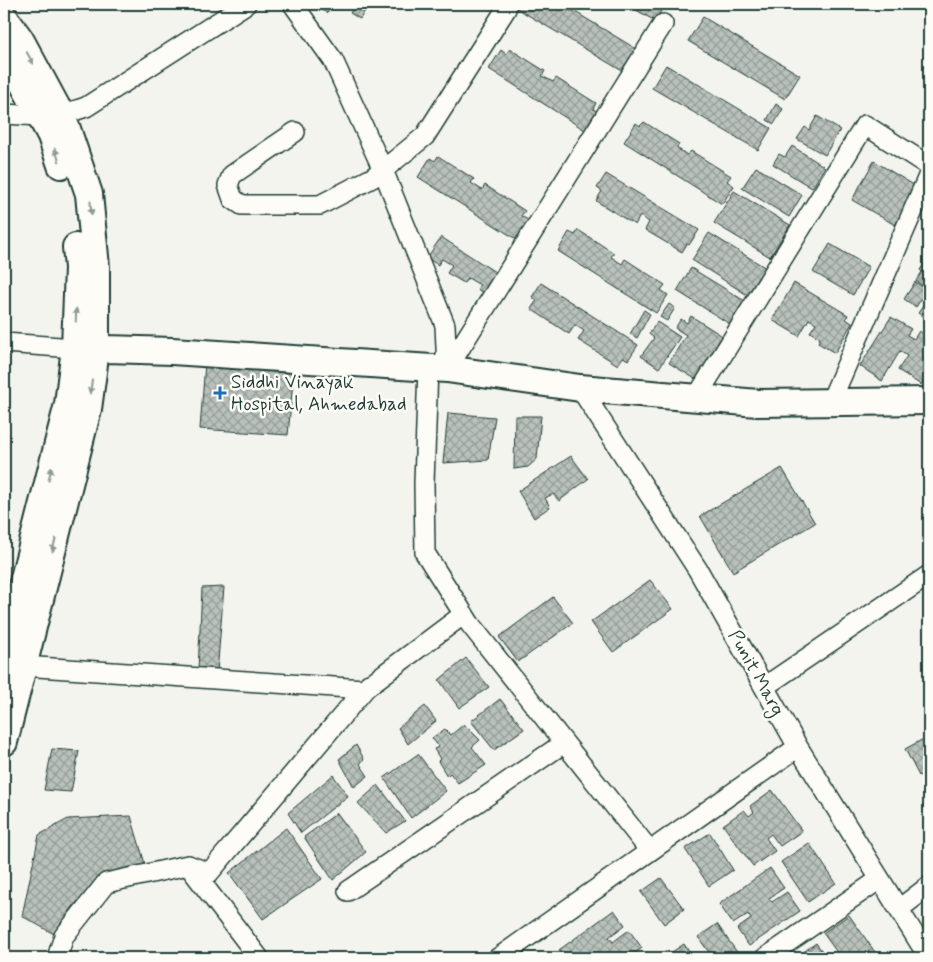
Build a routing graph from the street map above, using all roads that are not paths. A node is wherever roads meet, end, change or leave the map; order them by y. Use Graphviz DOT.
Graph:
graph roads {
  1 [pos="246,4"];
  2 [pos="293,4"];
  3 [pos="506,9"];
  4 [pos="4,17"];
  5 [pos="663,24"];
  6 [pos="4,48"];
  7 [pos="4,114"];
  8 [pos="51,116"];
  9 [pos="295,132"];
  10 [pos="929,166"];
  11 [pos="383,170"];
  12 [pos="929,174"];
  13 [pos="4,343"];
  14 [pos="86,349"];
  15 [pos="438,368"];
  16 [pos="580,388"];
  17 [pos="696,398"];
  18 [pos="929,401"];
  19 [pos="830,403"];
  20 [pos="929,575"];
  21 [pos="464,614"];
  22 [pos="13,662"];
  23 [pos="369,684"];
  24 [pos="764,687"];
  25 [pos="4,742"];
  26 [pos="564,744"];
  27 [pos="798,747"];
  28 [pos="650,851"];
  29 [pos="188,865"];
  30 [pos="880,878"];
  31 [pos="929,886"];
  32 [pos="348,891"];
  33 [pos="899,909"];
  34 [pos="57,958"];
  35 [pos="260,958"];
  36 [pos="498,958"];
  37 [pos="765,958"];
  38 [pos="929,958"];
  1 -- 8 [label="street"];
  2 -- 11 [label="street"];
  3 -- 11 [label="street"];
  4 -- 8 [label="main road, one-way"];
  5 -- 15 [label="street"];
  6 -- 8 [label="main road"];
  7 -- 8 [label="street"];
  8 -- 14 [label="main road"];
  9 -- 11 [label="street"];
  10 -- 17 [label="street"];
  11 -- 15 [label="street"];
  12 -- 19 [label="street"];
  13 -- 14 [label="street"];
  14 -- 15 [label="main road"];
  14 -- 22 [label="main road"];
  15 -- 16 [label="main road"];
  15 -- 21 [label="street"];
  16 -- 17 [label="main road"];
  16 -- 24 [label="street, Punit Marg"];
  17 -- 19 [label="main road"];
  18 -- 19 [label="main road"];
  20 -- 24 [label="street"];
  21 -- 23 [label="street"];
  21 -- 26 [label="street"];
  22 -- 23 [label="street"];
  22 -- 25 [label="main road"];
  23 -- 29 [label="street"];
  24 -- 27 [label="street, Punit Marg"];
  26 -- 28 [label="street"];
  26 -- 32 [label="street"];
  27 -- 28 [label="street"];
  27 -- 30 [label="street, Punit Marg"];
  28 -- 36 [label="street"];
  29 -- 34 [label="street"];
  29 -- 35 [label="street"];
  30 -- 33 [label="street, Punit Marg"];
  30 -- 37 [label="street"];
  31 -- 33 [label="street"];
  33 -- 38 [label="street, Punit Marg"];
}
